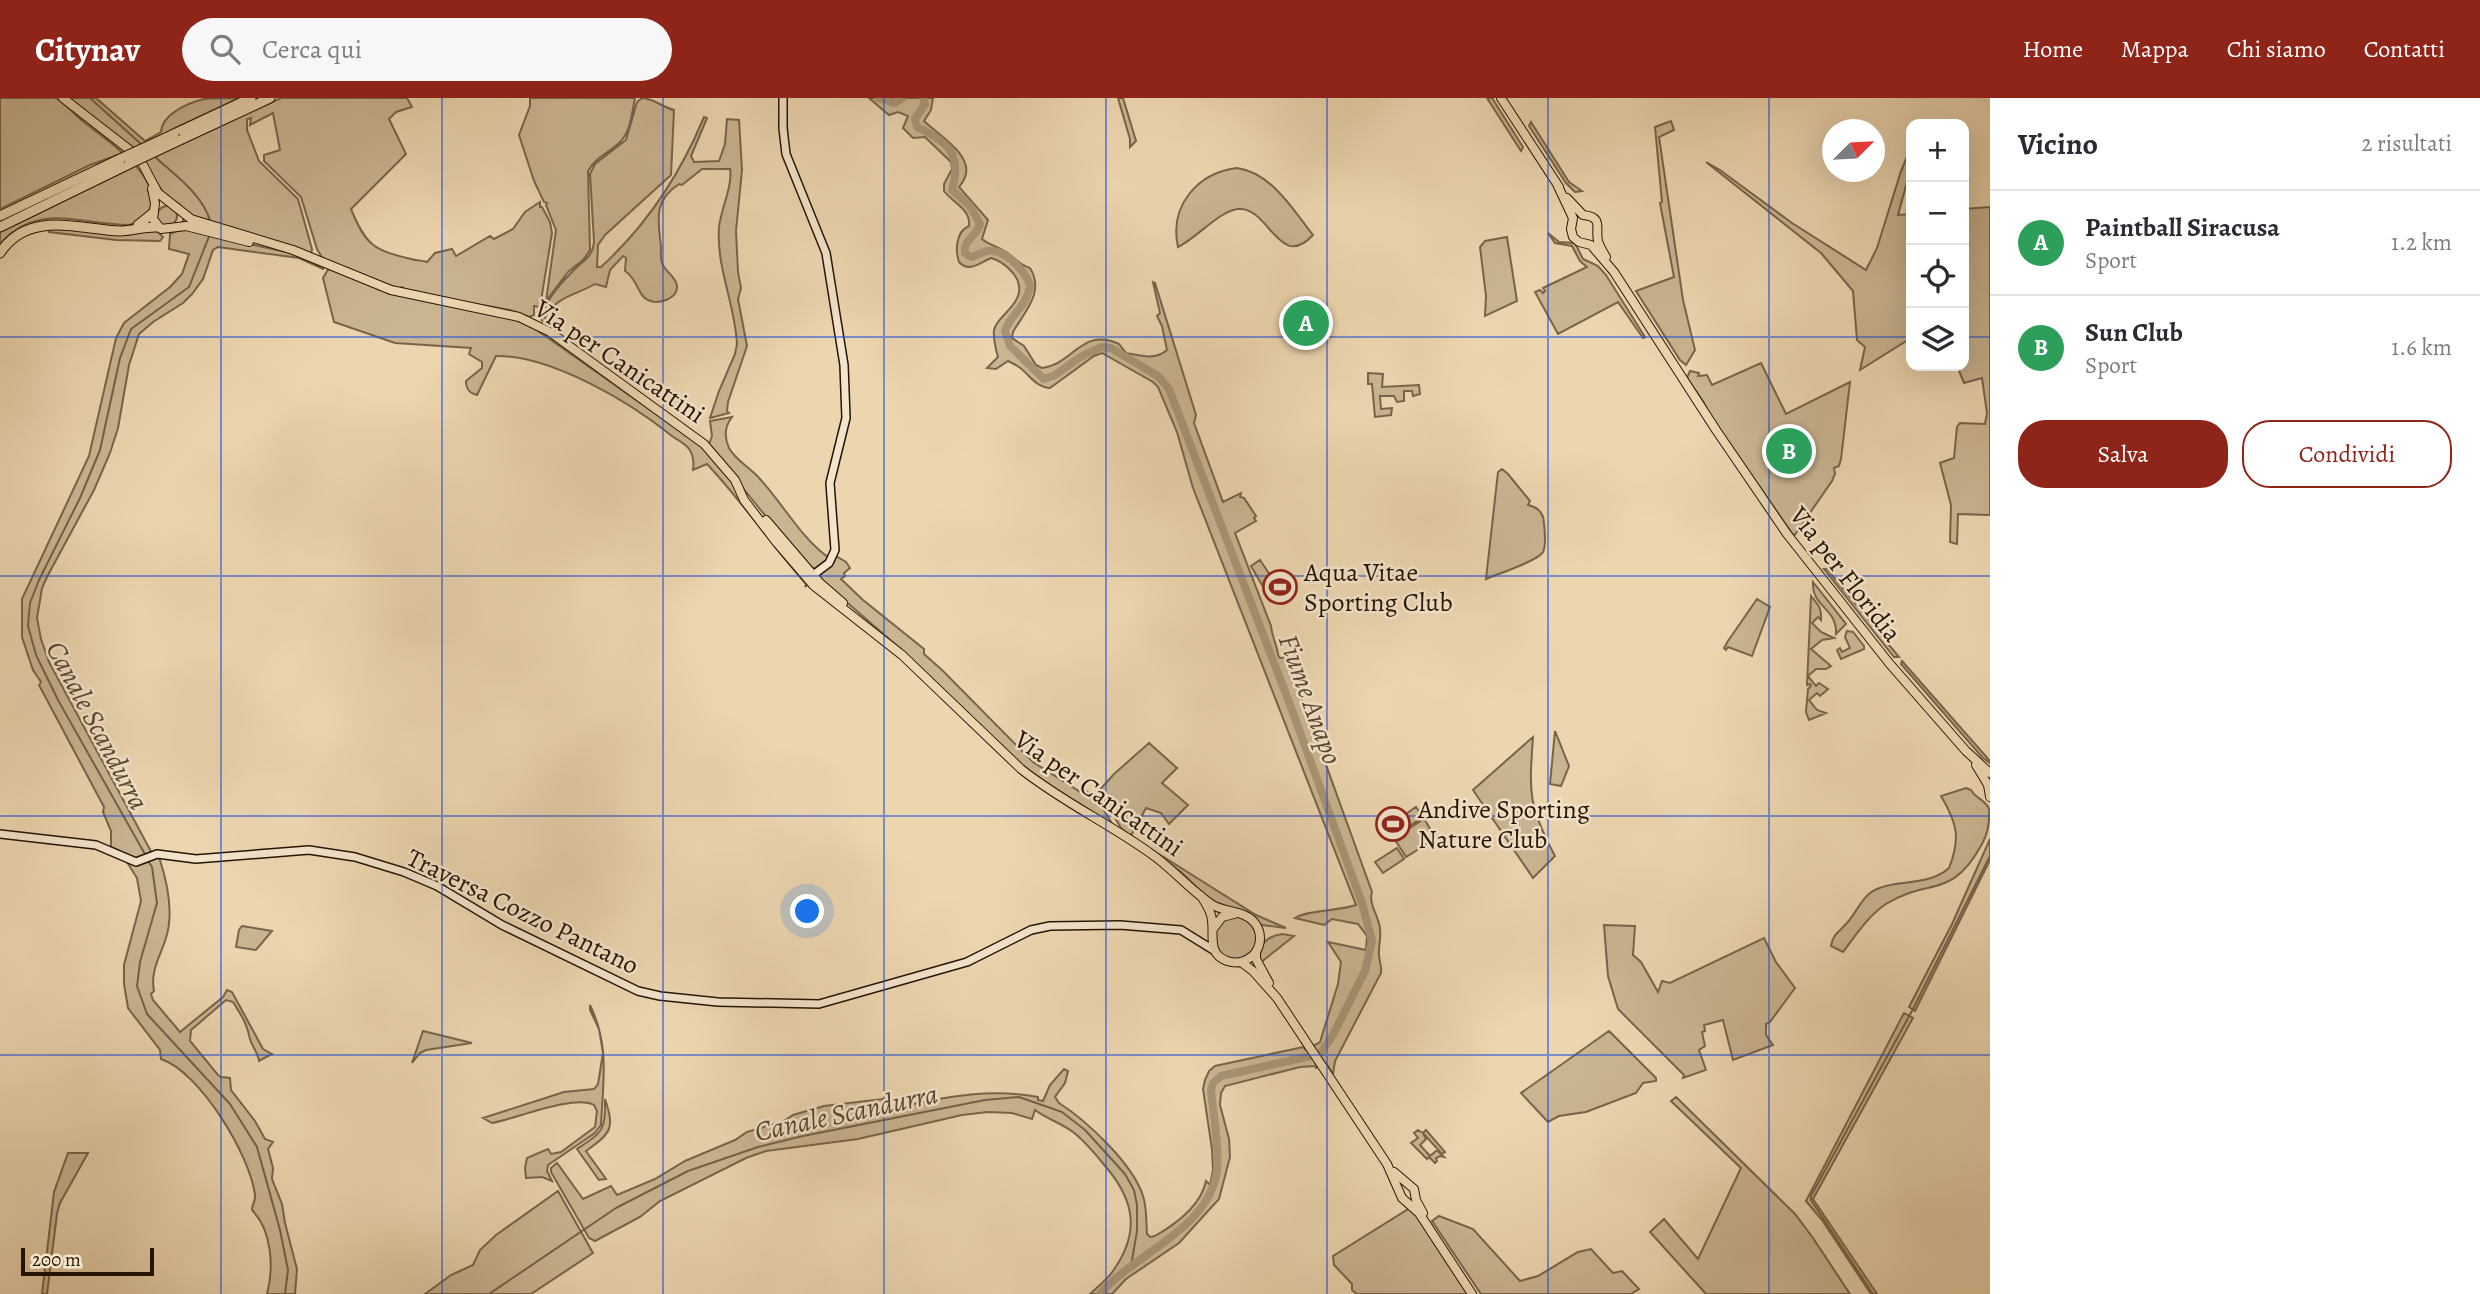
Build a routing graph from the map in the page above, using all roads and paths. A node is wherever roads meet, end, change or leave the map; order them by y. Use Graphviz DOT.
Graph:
graph roads {
  1 [pos="61,98"];
  2 [pos="251,98"];
  3 [pos="270,98"];
  4 [pos="783,98"];
  5 [pos="1501,98"];
  6 [pos="178,136"];
  7 [pos="1557,184"];
  8 [pos="47,200"];
  9 [pos="173,206"];
  10 [pos="154,211"];
  11 [pos="0,214"];
  12 [pos="1583,215"];
  13 [pos="1573,222"];
  14 [pos="198,225"];
  15 [pos="158,227"];
  16 [pos="0,228"];
  17 [pos="173,228"];
  18 [pos="1597,236"];
  19 [pos="1587,243"];
  20 [pos="0,247"];
  21 [pos="0,253"];
  22 [pos="1614,272"];
  23 [pos="741,492"];
  24 [pos="815,577"];
  25 [pos="1966,751"];
  26 [pos="1990,773"];
  27 [pos="1990,797"];
  28 [pos="0,834"];
  29 [pos="1201,896"];
  30 [pos="1237,913"];
  31 [pos="1212,932"];
  32 [pos="1197,939"];
  33 [pos="1215,951"];
  34 [pos="1256,952"];
  35 [pos="1241,962"];
  36 [pos="1277,998"];
  37 [pos="1387,1164"];
  38 [pos="1410,1185"];
  39 [pos="1415,1196"];
  40 [pos="1403,1197"];
  41 [pos="1475,1294"];
  1 -- 9 [label="main road"];
  1 -- 10 [label="main road"];
  2 -- 6 [label="highway"];
  3 -- 6 [label="highway"];
  4 -- 24 [label="street"];
  5 -- 7 [label="main road"];
  6 -- 8 [label="highway, bridge"];
  7 -- 12 [label="main road"];
  7 -- 13 [label="main road"];
  8 -- 11 [label="highway"];
  8 -- 16 [label="highway"];
  9 -- 10 [label="main road"];
  9 -- 14 [label="main road"];
  9 -- 17 [label="main road"];
  10 -- 15 [label="main road"];
  10 -- 20 [label="highway"];
  12 -- 13 [label="main road"];
  12 -- 18 [label="main road"];
  13 -- 19 [label="main road"];
  14 -- 17 [label="main road"];
  14 -- 23 [label="main road, Via per Canicattini"];
  15 -- 17 [label="main road"];
  15 -- 21 [label="highway"];
  18 -- 19 [label="main road"];
  18 -- 22 [label="main road"];
  19 -- 22 [label="main road"];
  22 -- 25 [label="main road, Via per Floridia"];
  23 -- 24 [label="main road, Via per Canicattini"];
  23 -- 24 [label="main road, Via per Canicattini"];
  24 -- 29 [label="main road, Via per Canicattini"];
  25 -- 26 [label="main road"];
  25 -- 27 [label="main road"];
  28 -- 32 [label="street, Traversa Cozzo Pantano"];
  29 -- 30 [label="main road"];
  29 -- 31 [label="main road"];
  30 -- 31 [label="main road"];
  30 -- 34 [label="main road"];
  31 -- 32 [label="street"];
  31 -- 33 [label="main road"];
  32 -- 33 [label="street, Traversa Cozzo Pantano"];
  33 -- 35 [label="main road"];
  34 -- 35 [label="main road"];
  34 -- 36 [label="main road"];
  35 -- 36 [label="main road"];
  36 -- 37 [label="main road"];
  37 -- 38 [label="main road"];
  37 -- 40 [label="main road"];
  38 -- 39 [label="main road"];
  38 -- 40 [label="main road"];
  39 -- 40 [label="main road"];
  39 -- 41 [label="main road"];
  40 -- 41 [label="main road"];
}
